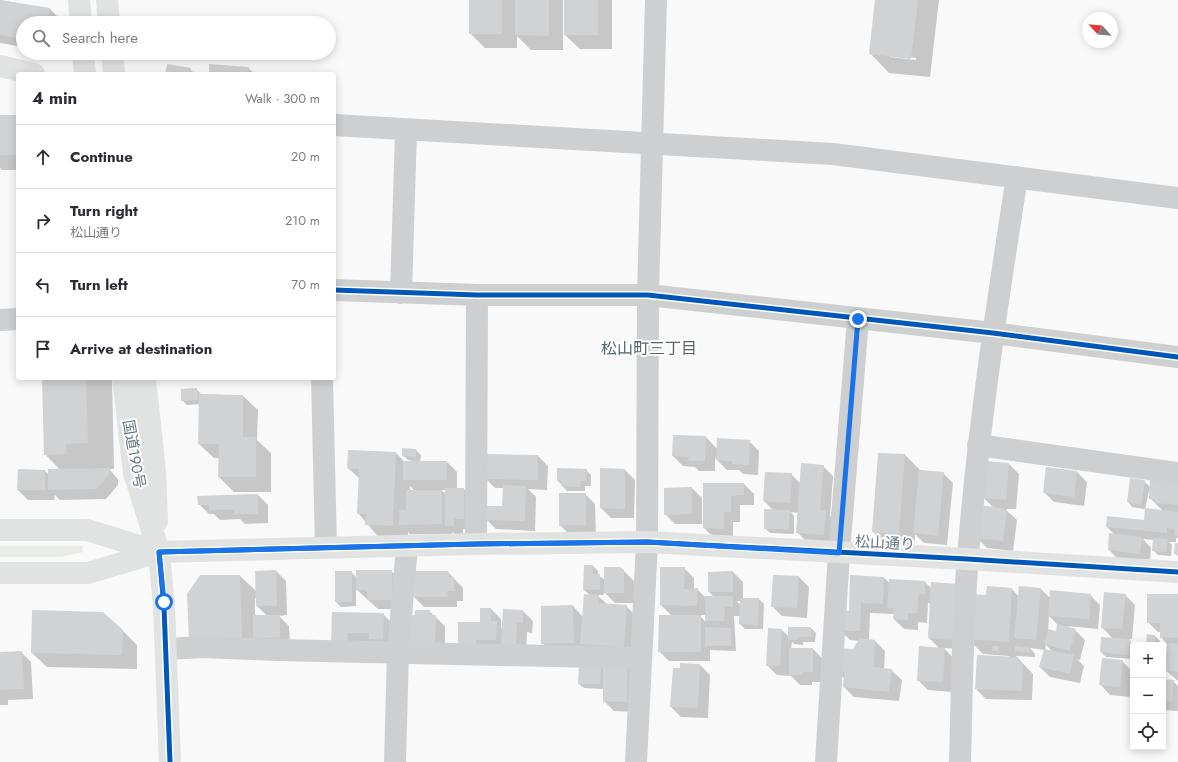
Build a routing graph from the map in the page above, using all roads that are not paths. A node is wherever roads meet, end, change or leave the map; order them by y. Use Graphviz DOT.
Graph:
graph roads {
  1 [pos="79,0"];
  2 [pos="107,0"];
  3 [pos="656,0"];
  4 [pos="80,16"];
  5 [pos="108,16"];
  6 [pos="84,60"];
  7 [pos="113,60"];
  8 [pos="0,66"];
  9 [pos="26,72"];
  10 [pos="85,72"];
  11 [pos="114,72"];
  12 [pos="336,125"];
  13 [pos="406,131"];
  14 [pos="651,142"];
  15 [pos="1017,177"];
  16 [pos="1178,198"];
  17 [pos="336,290"];
  18 [pos="401,293"];
  19 [pos="648,294"];
  20 [pos="477,295"];
  21 [pos="16,319"];
  22 [pos="858,319"];
  23 [pos="0,320"];
  24 [pos="993,333"];
  25 [pos="1178,357"];
  26 [pos="123,380"];
  27 [pos="145,380"];
  28 [pos="322,380"];
  29 [pos="978,445"];
  30 [pos="1178,473"];
  31 [pos="0,530"];
  32 [pos="647,542"];
  33 [pos="476,544"];
  34 [pos="407,546"];
  35 [pos="326,548"];
  36 [pos="159,552"];
  37 [pos="839,553"];
  38 [pos="967,559"];
  39 [pos="1178,572"];
  40 [pos="0,574"];
  41 [pos="166,650"];
  42 [pos="398,652"];
  43 [pos="640,658"];
  44 [pos="170,762"];
  45 [pos="395,762"];
  46 [pos="636,762"];
  47 [pos="826,762"];
  48 [pos="960,762"];
  1 -- 4 [label="main road"];
  2 -- 5 [label="main road"];
  3 -- 14 [label="street"];
  6 -- 10 [label="main road"];
  7 -- 11 [label="main road"];
  8 -- 9 [label="main road"];
  12 -- 13 [label="street"];
  13 -- 14 [label="street"];
  13 -- 18 [label="street"];
  14 -- 15 [label="street"];
  14 -- 19 [label="street"];
  15 -- 16 [label="street"];
  15 -- 24 [label="street"];
  17 -- 18 [label="street"];
  18 -- 20 [label="street"];
  19 -- 20 [label="street"];
  19 -- 22 [label="street"];
  19 -- 32 [label="street"];
  20 -- 33 [label="street"];
  21 -- 23 [label="street"];
  22 -- 24 [label="street"];
  22 -- 37 [label="street"];
  24 -- 25 [label="street"];
  24 -- 29 [label="street"];
  26 -- 36 [label="main road, 国道190号"];
  27 -- 36 [label="main road, 国道190号"];
  28 -- 35 [label="street"];
  29 -- 30 [label="street"];
  29 -- 38 [label="street"];
  31 -- 36 [label="main road"];
  32 -- 33 [label="main road, 松山通り"];
  32 -- 37 [label="main road, 松山通り"];
  32 -- 43 [label="street"];
  33 -- 34 [label="main road, 松山通り"];
  34 -- 35 [label="main road, 松山通り"];
  34 -- 42 [label="street"];
  35 -- 36 [label="main road, 松山通り"];
  36 -- 40 [label="main road"];
  36 -- 41 [label="main road"];
  37 -- 38 [label="main road, 松山通り"];
  37 -- 47 [label="street"];
  38 -- 39 [label="main road, 松山通り"];
  38 -- 48 [label="street"];
  41 -- 42 [label="street"];
  41 -- 44 [label="main road"];
  42 -- 43 [label="street"];
  42 -- 45 [label="street"];
  43 -- 46 [label="street"];
}
